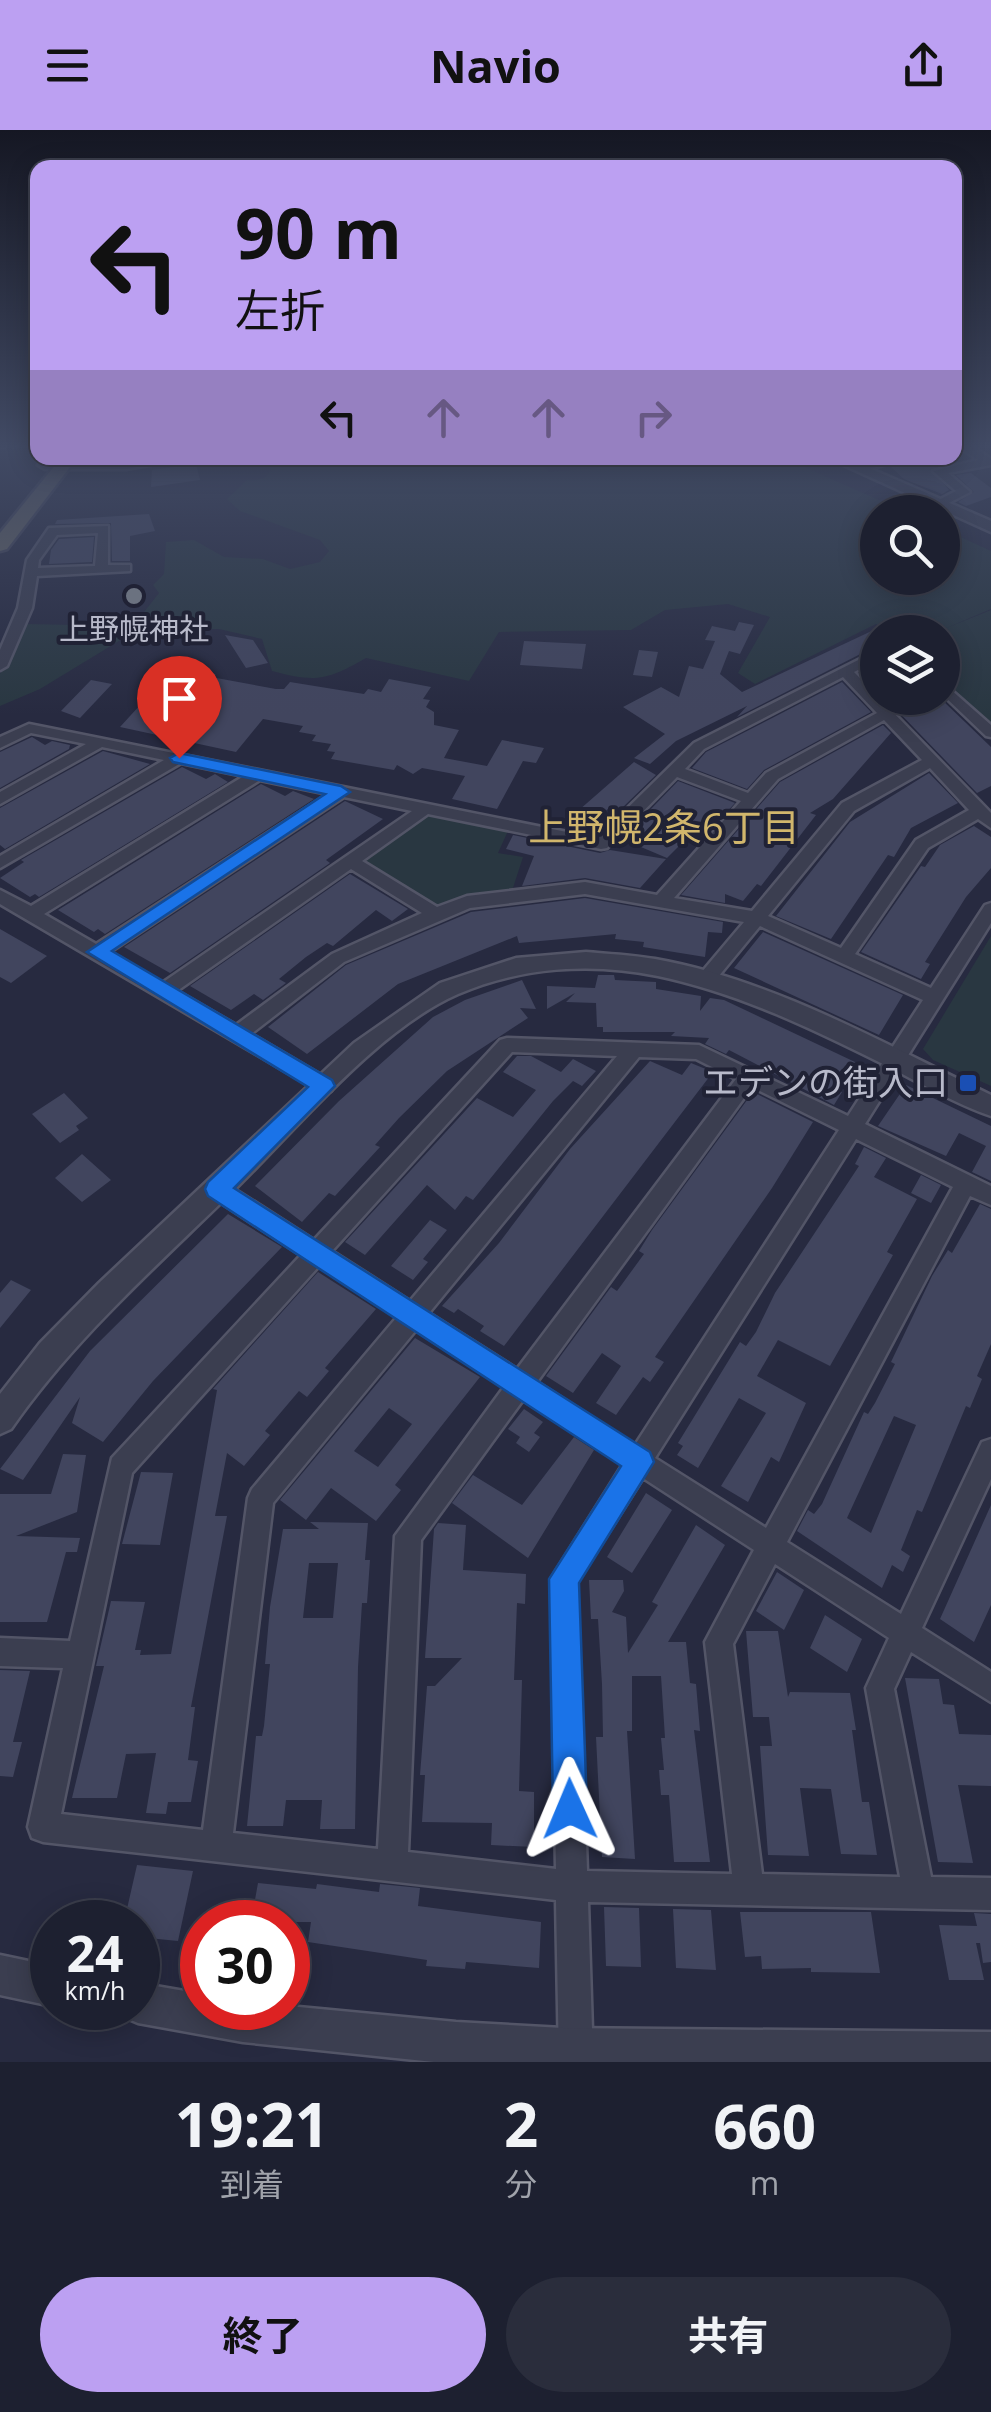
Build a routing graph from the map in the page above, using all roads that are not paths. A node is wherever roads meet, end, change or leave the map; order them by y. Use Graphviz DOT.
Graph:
graph roads {
  1 [pos="49,535"];
  2 [pos="104,535"];
  3 [pos="126,568"];
  4 [pos="101,569"];
  5 [pos="33,572"];
  6 [pos="860,662"];
  7 [pos="0,666"];
  8 [pos="844,670"];
  9 [pos="860,687"];
  10 [pos="960,703"];
  11 [pos="883,715"];
  12 [pos="886,715"];
  13 [pos="991,733"];
  14 [pos="0,742"];
  15 [pos="101,742"];
  16 [pos="179,758"];
  17 [pos="931,761"];
  18 [pos="675,771"];
  19 [pos="258,775"];
  20 [pos="341,792"];
  21 [pos="748,799"];
  22 [pos="0,800"];
  23 [pos="425,809"];
  24 [pos="985,817"];
  25 [pos="350,861"];
  26 [pos="0,863"];
  27 [pos="0,896"];
  28 [pos="661,901"];
  29 [pos="991,909"];
  30 [pos="31,914"];
  31 [pos="436,914"];
  32 [pos="757,918"];
  33 [pos="97,952"];
  34 [pos="844,956"];
  35 [pos="707,978"];
  36 [pos="166,990"];
  37 [pos="936,998"];
  38 [pos="238,1034"];
  39 [pos="634,1050"];
  40 [pos="896,1062"];
  41 [pos="749,1076"];
  42 [pos="324,1086"];
  43 [pos="991,1106"];
  44 [pos="854,1128"];
  45 [pos="966,1184"];
  46 [pos="217,1189"];
  47 [pos="991,1196"];
  48 [pos="317,1253"];
  49 [pos="414,1315"];
  50 [pos="520,1384"];
  51 [pos="0,1418"];
  52 [pos="991,1451"];
  53 [pos="640,1462"];
  54 [pos="770,1546"];
  55 [pos="907,1634"];
  56 [pos="0,1652"];
  57 [pos="81,1655"];
  58 [pos="991,1688"];
  59 [pos="216,1845"];
  60 [pos="392,1865"];
  61 [pos="572,1886"];
  62 [pos="750,1890"];
  63 [pos="919,1894"];
  64 [pos="991,1894"];
  65 [pos="0,1975"];
  66 [pos="30,1981"];
  67 [pos="160,2008"];
  68 [pos="991,2054"];
  69 [pos="575,2055"];
  1 -- 5 [label="street"];
  2 -- 4 [label="street"];
  3 -- 4 [label="street"];
  4 -- 5 [label="street"];
  5 -- 7 [label="street"];
  6 -- 8 [label="street"];
  8 -- 9 [label="street"];
  8 -- 18 [label="street"];
  10 -- 13 [label="street"];
  11 -- 21 [label="street"];
  12 -- 17 [label="street"];
  14 -- 15 [label="street"];
  15 -- 16 [label="street"];
  15 -- 22 [label="street"];
  16 -- 19 [label="street"];
  16 -- 26 [label="street"];
  17 -- 24 [label="street"];
  17 -- 32 [label="street"];
  18 -- 21 [label="street"];
  18 -- 23 [label="street"];
  19 -- 20 [label="street"];
  19 -- 30 [label="street"];
  20 -- 23 [label="street"];
  20 -- 33 [label="street"];
  21 -- 28 [label="street"];
  23 -- 25 [label="street"];
  24 -- 34 [label="street"];
  25 -- 31 [label="street"];
  25 -- 36 [label="street"];
  27 -- 30 [label="street"];
  28 -- 31 [label="street"];
  28 -- 32 [label="street"];
  29 -- 37 [label="street"];
  30 -- 33 [label="street"];
  31 -- 38 [label="street"];
  32 -- 34 [label="street"];
  32 -- 35 [label="street"];
  33 -- 36 [label="street"];
  34 -- 37 [label="street"];
  35 -- 40 [label="street"];
  35 -- 42 [label="street"];
  36 -- 38 [label="street"];
  37 -- 40 [label="street"];
  38 -- 42 [label="street"];
  39 -- 41 [label="street"];
  39 -- 48 [label="street"];
  39 -- 49 [label="street"];
  40 -- 43 [label="street"];
  40 -- 44 [label="street"];
  41 -- 44 [label="street"];
  41 -- 50 [label="street"];
  42 -- 46 [label="street"];
  44 -- 45 [label="street"];
  44 -- 53 [label="street"];
  45 -- 47 [label="street"];
  45 -- 54 [label="street"];
  46 -- 48 [label="street"];
  46 -- 51 [label="street"];
  48 -- 49 [label="street"];
  48 -- 57 [label="street"];
  49 -- 50 [label="street"];
  49 -- 59 [label="street"];
  50 -- 53 [label="street"];
  50 -- 60 [label="street"];
  52 -- 55 [label="street"];
  53 -- 54 [label="street"];
  53 -- 61 [label="street"];
  54 -- 55 [label="street"];
  54 -- 62 [label="street"];
  55 -- 58 [label="street"];
  55 -- 63 [label="street"];
  56 -- 57 [label="street"];
  57 -- 59 [label="street"];
  59 -- 60 [label="street"];
  60 -- 61 [label="street"];
  61 -- 62 [label="street"];
  61 -- 69 [label="street"];
  62 -- 63 [label="street"];
  63 -- 64 [label="street"];
  65 -- 66 [label="street"];
  67 -- 69 [label="street"];
  68 -- 69 [label="street"];
}
